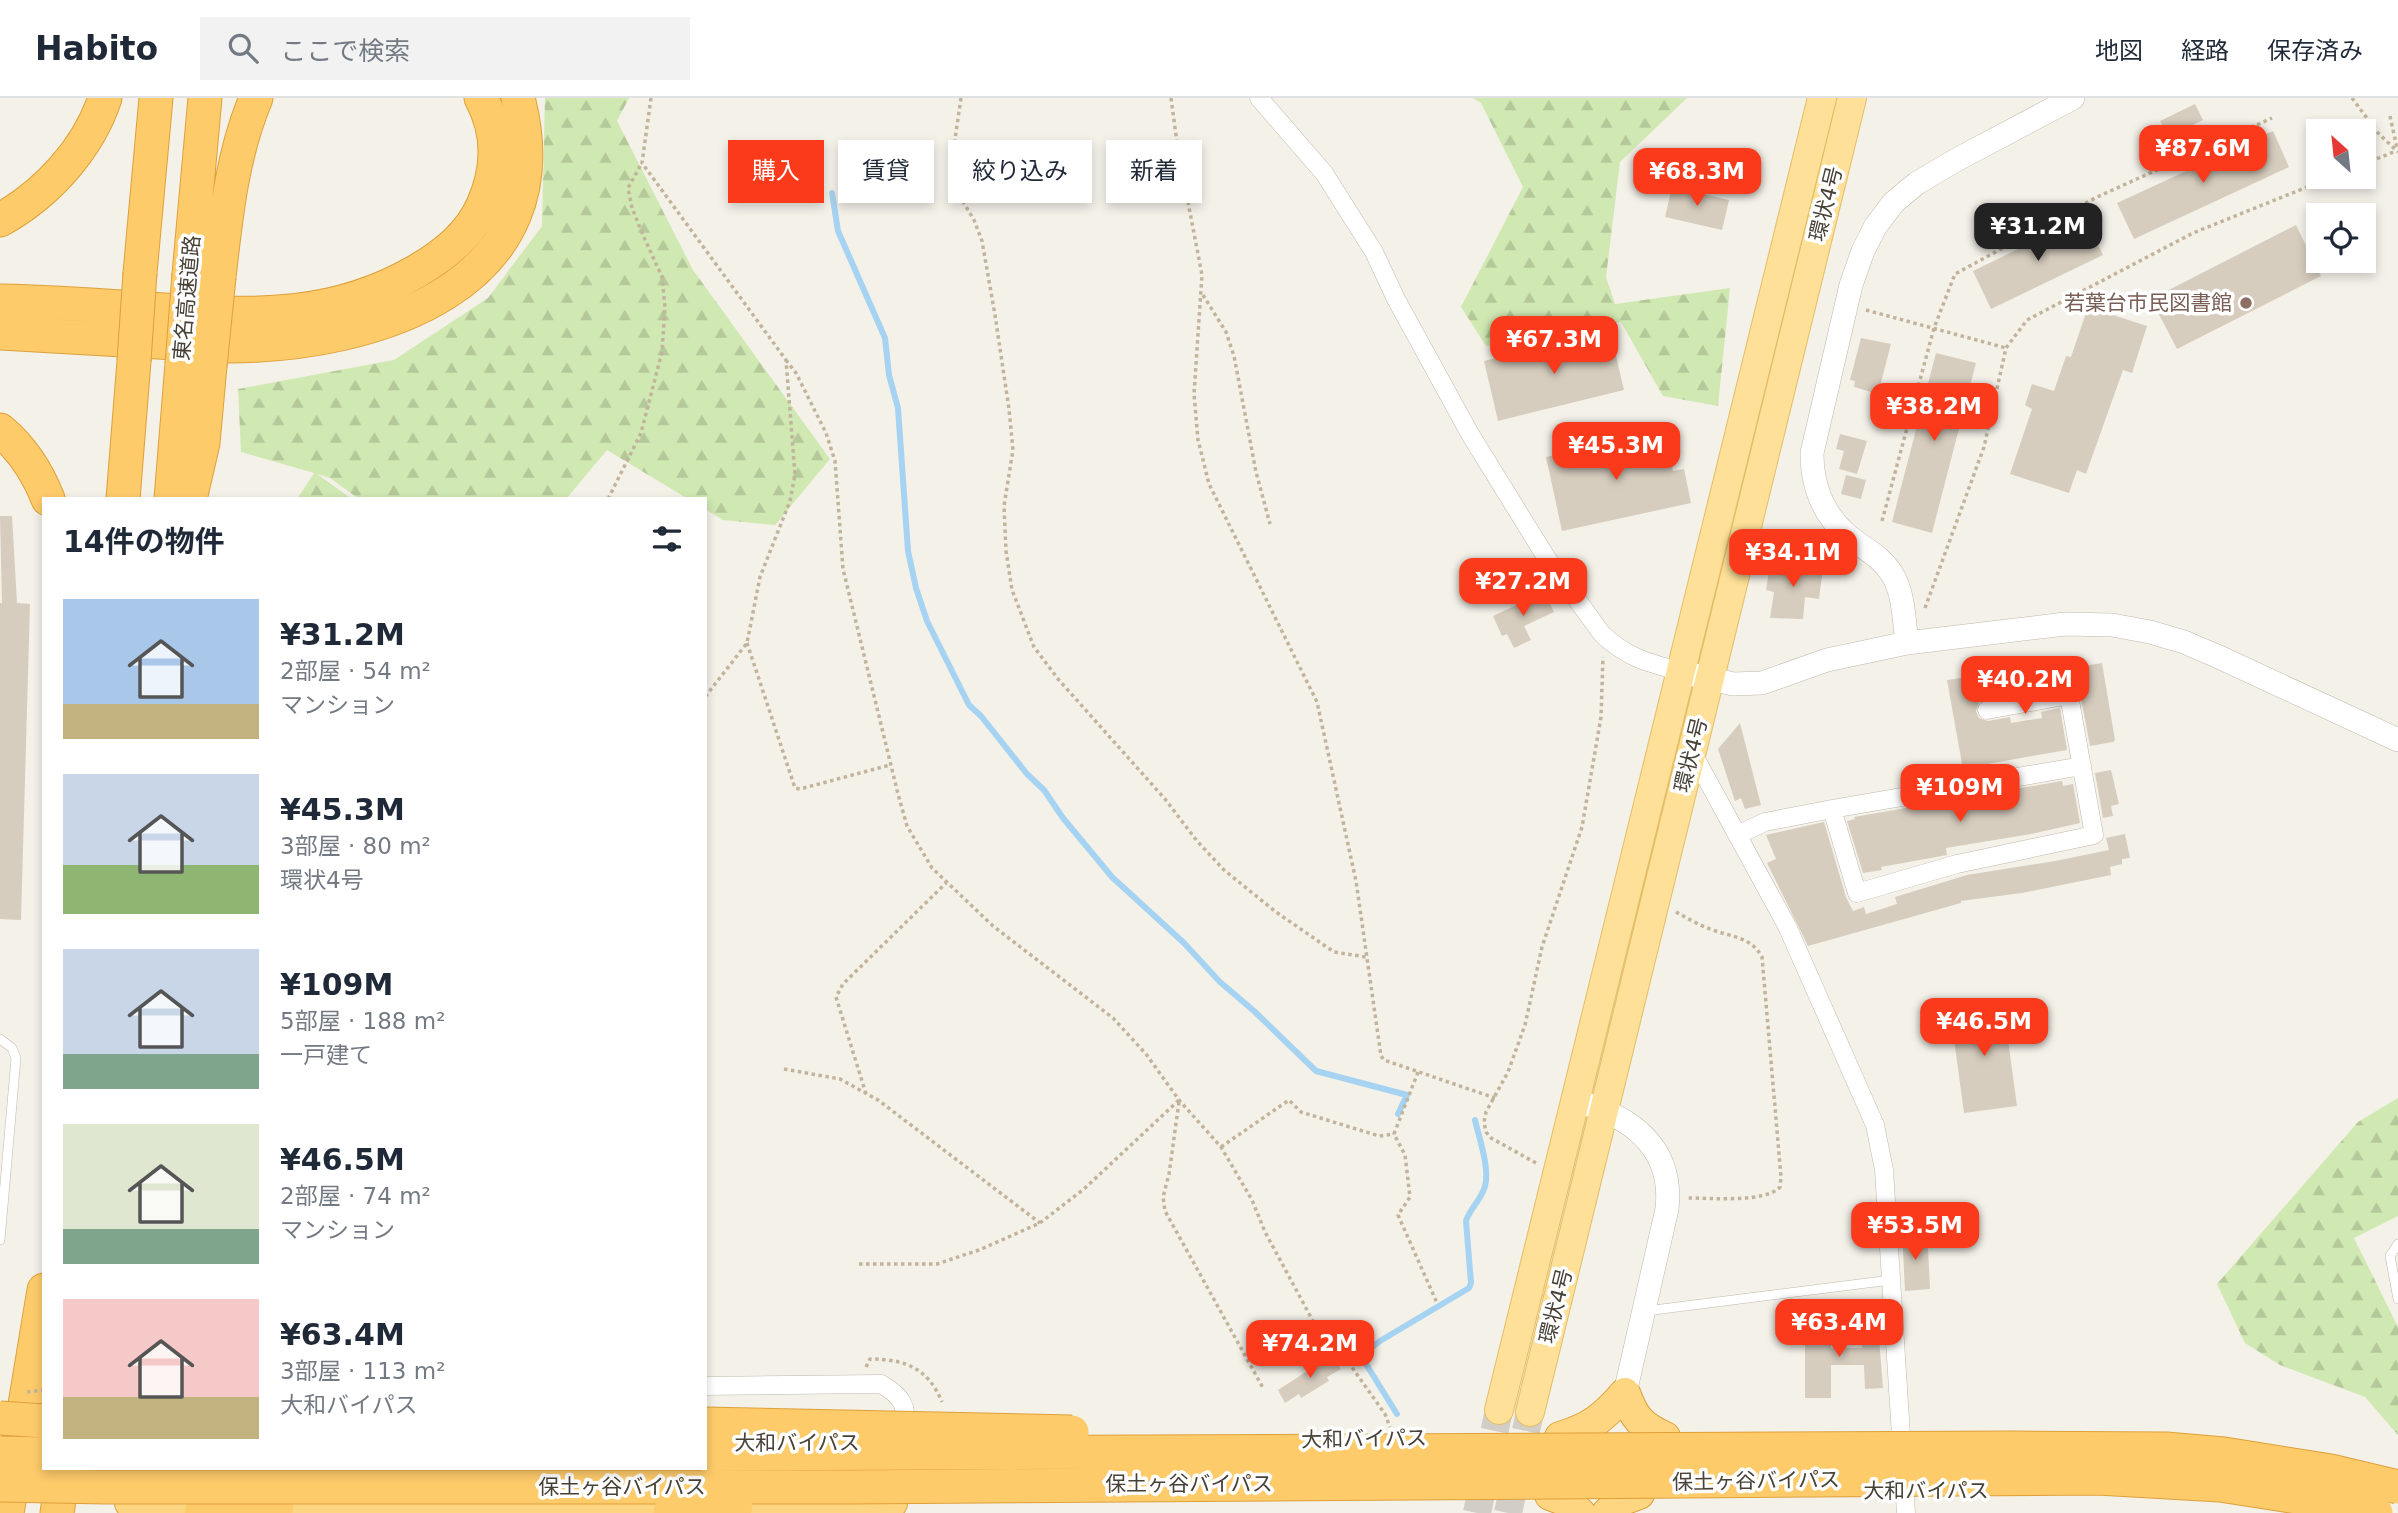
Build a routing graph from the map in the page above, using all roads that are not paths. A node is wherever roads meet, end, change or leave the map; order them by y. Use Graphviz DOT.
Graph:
graph roads {
  1 [pos="105,98"];
  2 [pos="156,98"];
  3 [pos="205,98"];
  4 [pos="256,98"];
  5 [pos="481,98"];
  6 [pos="518,98"];
  7 [pos="1259,98"];
  8 [pos="1822,98"];
  9 [pos="1852,98"];
  10 [pos="2073,98"];
  11 [pos="0,220"];
  12 [pos="439,258"];
  13 [pos="204,276"];
  14 [pos="0,288"];
  15 [pos="0,301"];
  16 [pos="0,333"];
  17 [pos="196,365"];
  18 [pos="0,430"];
  19 [pos="47,497"];
  20 [pos="123,497"];
  21 [pos="170,497"];
  22 [pos="190,497"];
  23 [pos="1907,643"];
  24 [pos="1682,672"];
  25 [pos="1710,679"];
  26 [pos="1987,710"];
  27 [pos="2398,740"];
  28 [pos="1692,752"];
  29 [pos="2082,766"];
  30 [pos="1832,808"];
  31 [pos="1737,835"];
  32 [pos="0,1039"];
  33 [pos="1576,1101"];
  34 [pos="1604,1109"];
  35 [pos="0,1240"];
  36 [pos="2398,1244"];
  37 [pos="1891,1280"];
  38 [pos="2398,1298"];
  39 [pos="42,1302"];
  40 [pos="1644,1311"];
  41 [pos="707,1386"];
  42 [pos="1625,1393"];
  43 [pos="1499,1410"];
  44 [pos="42,1411"];
  45 [pos="1530,1412"];
  46 [pos="0,1416"];
  47 [pos="42,1421"];
  48 [pos="707,1424"];
  49 [pos="1902,1434"];
  50 [pos="1560,1437"];
  51 [pos="908,1443"];
  52 [pos="1658,1443"];
  53 [pos="707,1444"];
  54 [pos="0,1453"];
  55 [pos="42,1454"];
  56 [pos="707,1454"];
  57 [pos="64,1470"];
  58 [pos="2398,1474"];
  59 [pos="0,1485"];
  60 [pos="926,1486"];
  61 [pos="2398,1487"];
  62 [pos="1639,1494"];
  63 [pos="1550,1495"];
  64 [pos="104,1502"];
  65 [pos="1905,1502"];
  66 [pos="277,1506"];
  67 [pos="545,1511"];
  68 [pos="7,1513"];
  69 [pos="57,1513"];
  70 [pos="201,1513"];
  71 [pos="670,1513"];
  72 [pos="1580,1513"];
  73 [pos="1607,1513"];
  74 [pos="2319,1513"];
  75 [pos="2376,1513"];
  1 -- 11 [label="highway"];
  2 -- 20 [label="highway, bridge"];
  3 -- 13 [label="highway, 東名高速道路"];
  4 -- 13 [label="highway"];
  5 -- 12 [label="highway"];
  6 -- 16 [label="highway"];
  7 -- 24 [label="street"];
  8 -- 24 [label="main road, 環状4号"];
  9 -- 25 [label="main road, 環状4号"];
  10 -- 23 [label="street"];
  12 -- 14 [label="highway"];
  12 -- 15 [label="highway"];
  13 -- 17 [label="highway, 東名高速道路, bridge"];
  17 -- 21 [label="highway, 東名高速道路"];
  17 -- 22 [label="highway"];
  18 -- 19 [label="highway"];
  23 -- 25 [label="street"];
  23 -- 27 [label="street"];
  24 -- 25 [label="street"];
  24 -- 33 [label="main road, 環状4号"];
  25 -- 28 [label="main road, 環状4号"];
  26 -- 29 [label="street"];
  28 -- 31 [label="street"];
  28 -- 34 [label="main road, 環状4号"];
  29 -- 30 [label="street"];
  29 -- 30 [label="street"];
  30 -- 31 [label="street"];
  31 -- 37 [label="street"];
  32 -- 35 [label="lane"];
  33 -- 34 [label="street"];
  33 -- 43 [label="main road, 環状4号"];
  34 -- 40 [label="street"];
  34 -- 45 [label="main road, 環状4号"];
  36 -- 38 [label="lane"];
  37 -- 40 [label="lane"];
  37 -- 49 [label="street"];
  39 -- 68 [label="highway"];
  40 -- 42 [label="street"];
  41 -- 51 [label="street"];
  42 -- 50 [label="highway"];
  42 -- 52 [label="highway"];
  44 -- 46 [label="highway"];
  46 -- 47 [label="highway, bridge"];
  48 -- 52 [label="highway, bridge"];
  49 -- 52 [label="highway, 大和バイパス"];
  49 -- 58 [label="highway, 大和バイパス"];
  49 -- 65 [label="street"];
  50 -- 51 [label="highway, 大和バイパス"];
  50 -- 52 [label="highway, 大和バイパス"];
  51 -- 53 [label="highway, 大和バイパス"];
  52 -- 56 [label="highway, 保土ヶ谷バイパス, bridge"];
  52 -- 61 [label="highway, 保土ヶ谷バイパス, bridge"];
  54 -- 55 [label="highway, bridge"];
  57 -- 69 [label="highway"];
  59 -- 60 [label="highway, 保土ヶ谷バイパス, bridge"];
  60 -- 71 [label="highway, bridge"];
  60 -- 75 [label="highway, 保土ヶ谷バイパス, bridge"];
  62 -- 63 [label="highway, 大和バイパス"];
  62 -- 65 [label="highway, 大和バイパス"];
  62 -- 73 [label="highway"];
  63 -- 67 [label="highway, 大和バイパス"];
  63 -- 72 [label="highway"];
  64 -- 66 [label="highway, 大和バイパス"];
  65 -- 74 [label="highway, 大和バイパス"];
  66 -- 67 [label="highway, 大和バイパス"];
  66 -- 70 [label="highway"];
}
